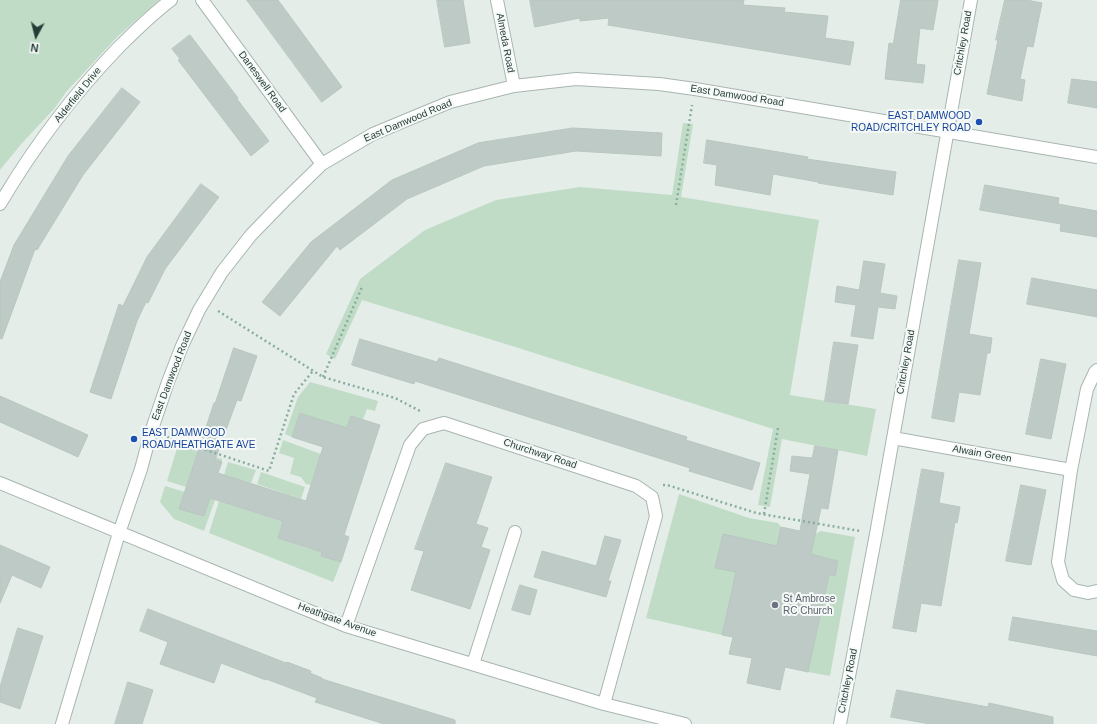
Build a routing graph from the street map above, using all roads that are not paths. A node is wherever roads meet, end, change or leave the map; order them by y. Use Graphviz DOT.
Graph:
graph roads {
  1 [pos="171,0"];
  2 [pos="202,0"];
  3 [pos="497,0"];
  4 [pos="971,0"];
  5 [pos="514,86"];
  6 [pos="948,131"];
  7 [pos="1097,158"];
  8 [pos="322,164"];
  9 [pos="0,204"];
  10 [pos="1097,370"];
  11 [pos="893,438"];
  12 [pos="1072,470"];
  13 [pos="0,483"];
  14 [pos="515,532"];
  15 [pos="119,533"];
  16 [pos="1097,591"];
  17 [pos="346,626"];
  18 [pos="473,664"];
  19 [pos="604,704"];
  20 [pos="62,724"];
  21 [pos="685,724"];
  22 [pos="840,724"];
  1 -- 9 [label="street, Alderfield Drive"];
  2 -- 8 [label="street, Daneswell Road"];
  3 -- 5 [label="street, Almeda Road"];
  4 -- 6 [label="street, Critchley Road"];
  5 -- 6 [label="street, East Damwood Road"];
  5 -- 8 [label="street, East Damwood Road"];
  6 -- 7 [label="street, East Damwood Road"];
  6 -- 11 [label="street, Critchley Road"];
  8 -- 15 [label="street, East Damwood Road"];
  10 -- 12 [label="street"];
  11 -- 12 [label="street, Alwain Green"];
  11 -- 22 [label="street, Critchley Road"];
  12 -- 16 [label="street"];
  13 -- 15 [label="street, Heathgate Avenue"];
  14 -- 18 [label="street"];
  15 -- 17 [label="street, Heathgate Avenue"];
  15 -- 20 [label="street, East Damwood Road"];
  17 -- 18 [label="street, Heathgate Avenue"];
  17 -- 19 [label="street, Churchway Road"];
  18 -- 19 [label="street, Heathgate Avenue"];
  19 -- 21 [label="street, Heathgate Avenue"];
}
